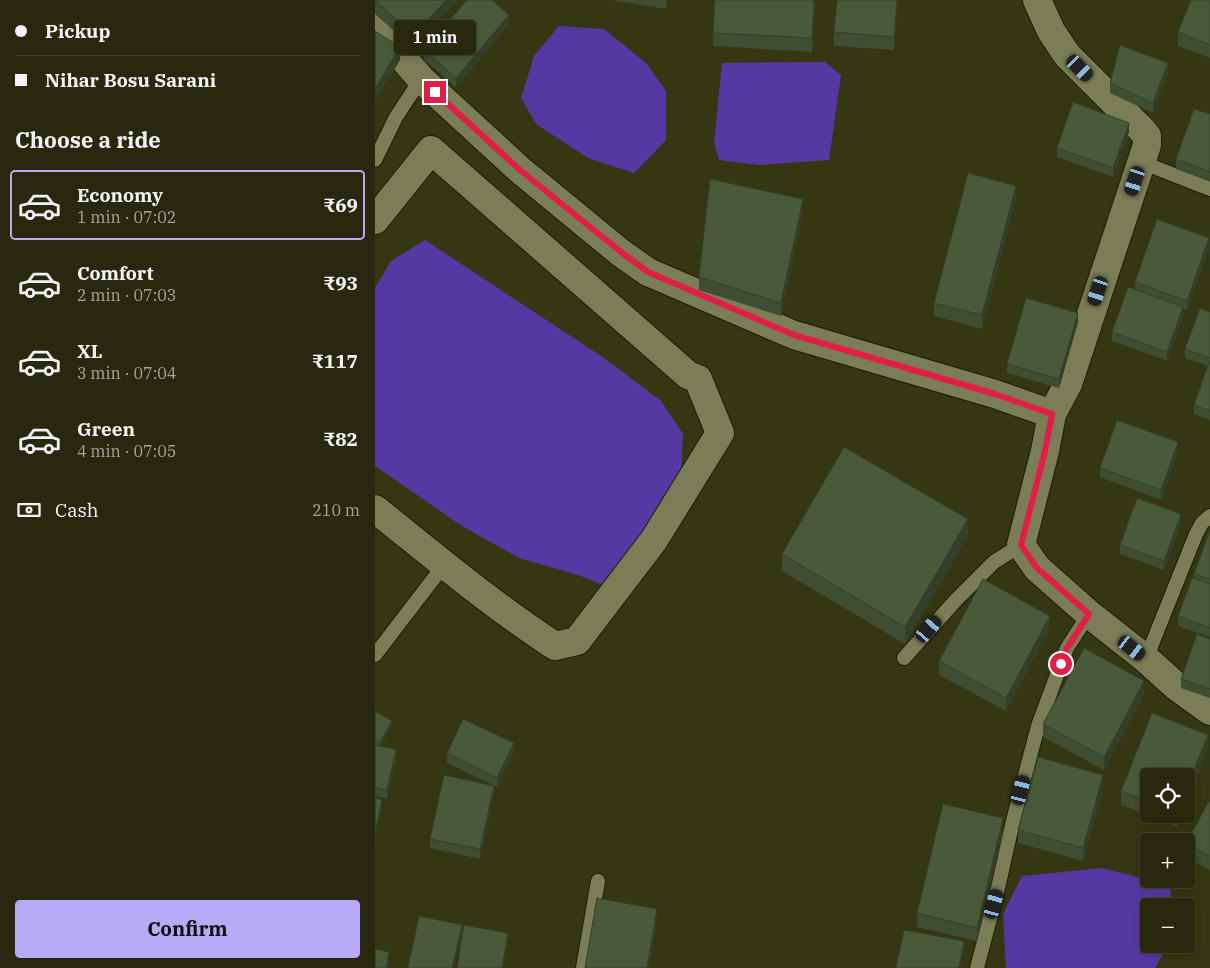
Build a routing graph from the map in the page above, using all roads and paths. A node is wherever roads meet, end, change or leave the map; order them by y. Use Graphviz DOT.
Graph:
graph roads {
  1 [pos="1037,0"];
  2 [pos="375,26"];
  3 [pos="421,79"];
  4 [pos="375,160"];
  5 [pos="1141,162"];
  6 [pos="1210,189"];
  7 [pos="375,220"];
  8 [pos="1052,414"];
  9 [pos="375,509"];
  10 [pos="1210,516"];
  11 [pos="1021,545"];
  12 [pos="444,565"];
  13 [pos="1089,614"];
  14 [pos="375,655"];
  15 [pos="904,658"];
  16 [pos="1146,658"];
  17 [pos="1210,711"];
  18 [pos="598,881"];
  19 [pos="583,968"];
  20 [pos="977,968"];
  1 -- 5 [label="street"];
  2 -- 3 [label="street"];
  3 -- 4 [label="lane"];
  3 -- 8 [label="street"];
  5 -- 6 [label="lane"];
  5 -- 8 [label="street"];
  7 -- 12 [label="street"];
  8 -- 11 [label="street"];
  9 -- 12 [label="street"];
  10 -- 16 [label="lane"];
  11 -- 13 [label="street"];
  11 -- 15 [label="lane"];
  12 -- 14 [label="lane"];
  13 -- 16 [label="street"];
  13 -- 20 [label="lane"];
  16 -- 17 [label="street"];
  18 -- 19 [label="lane"];
}
